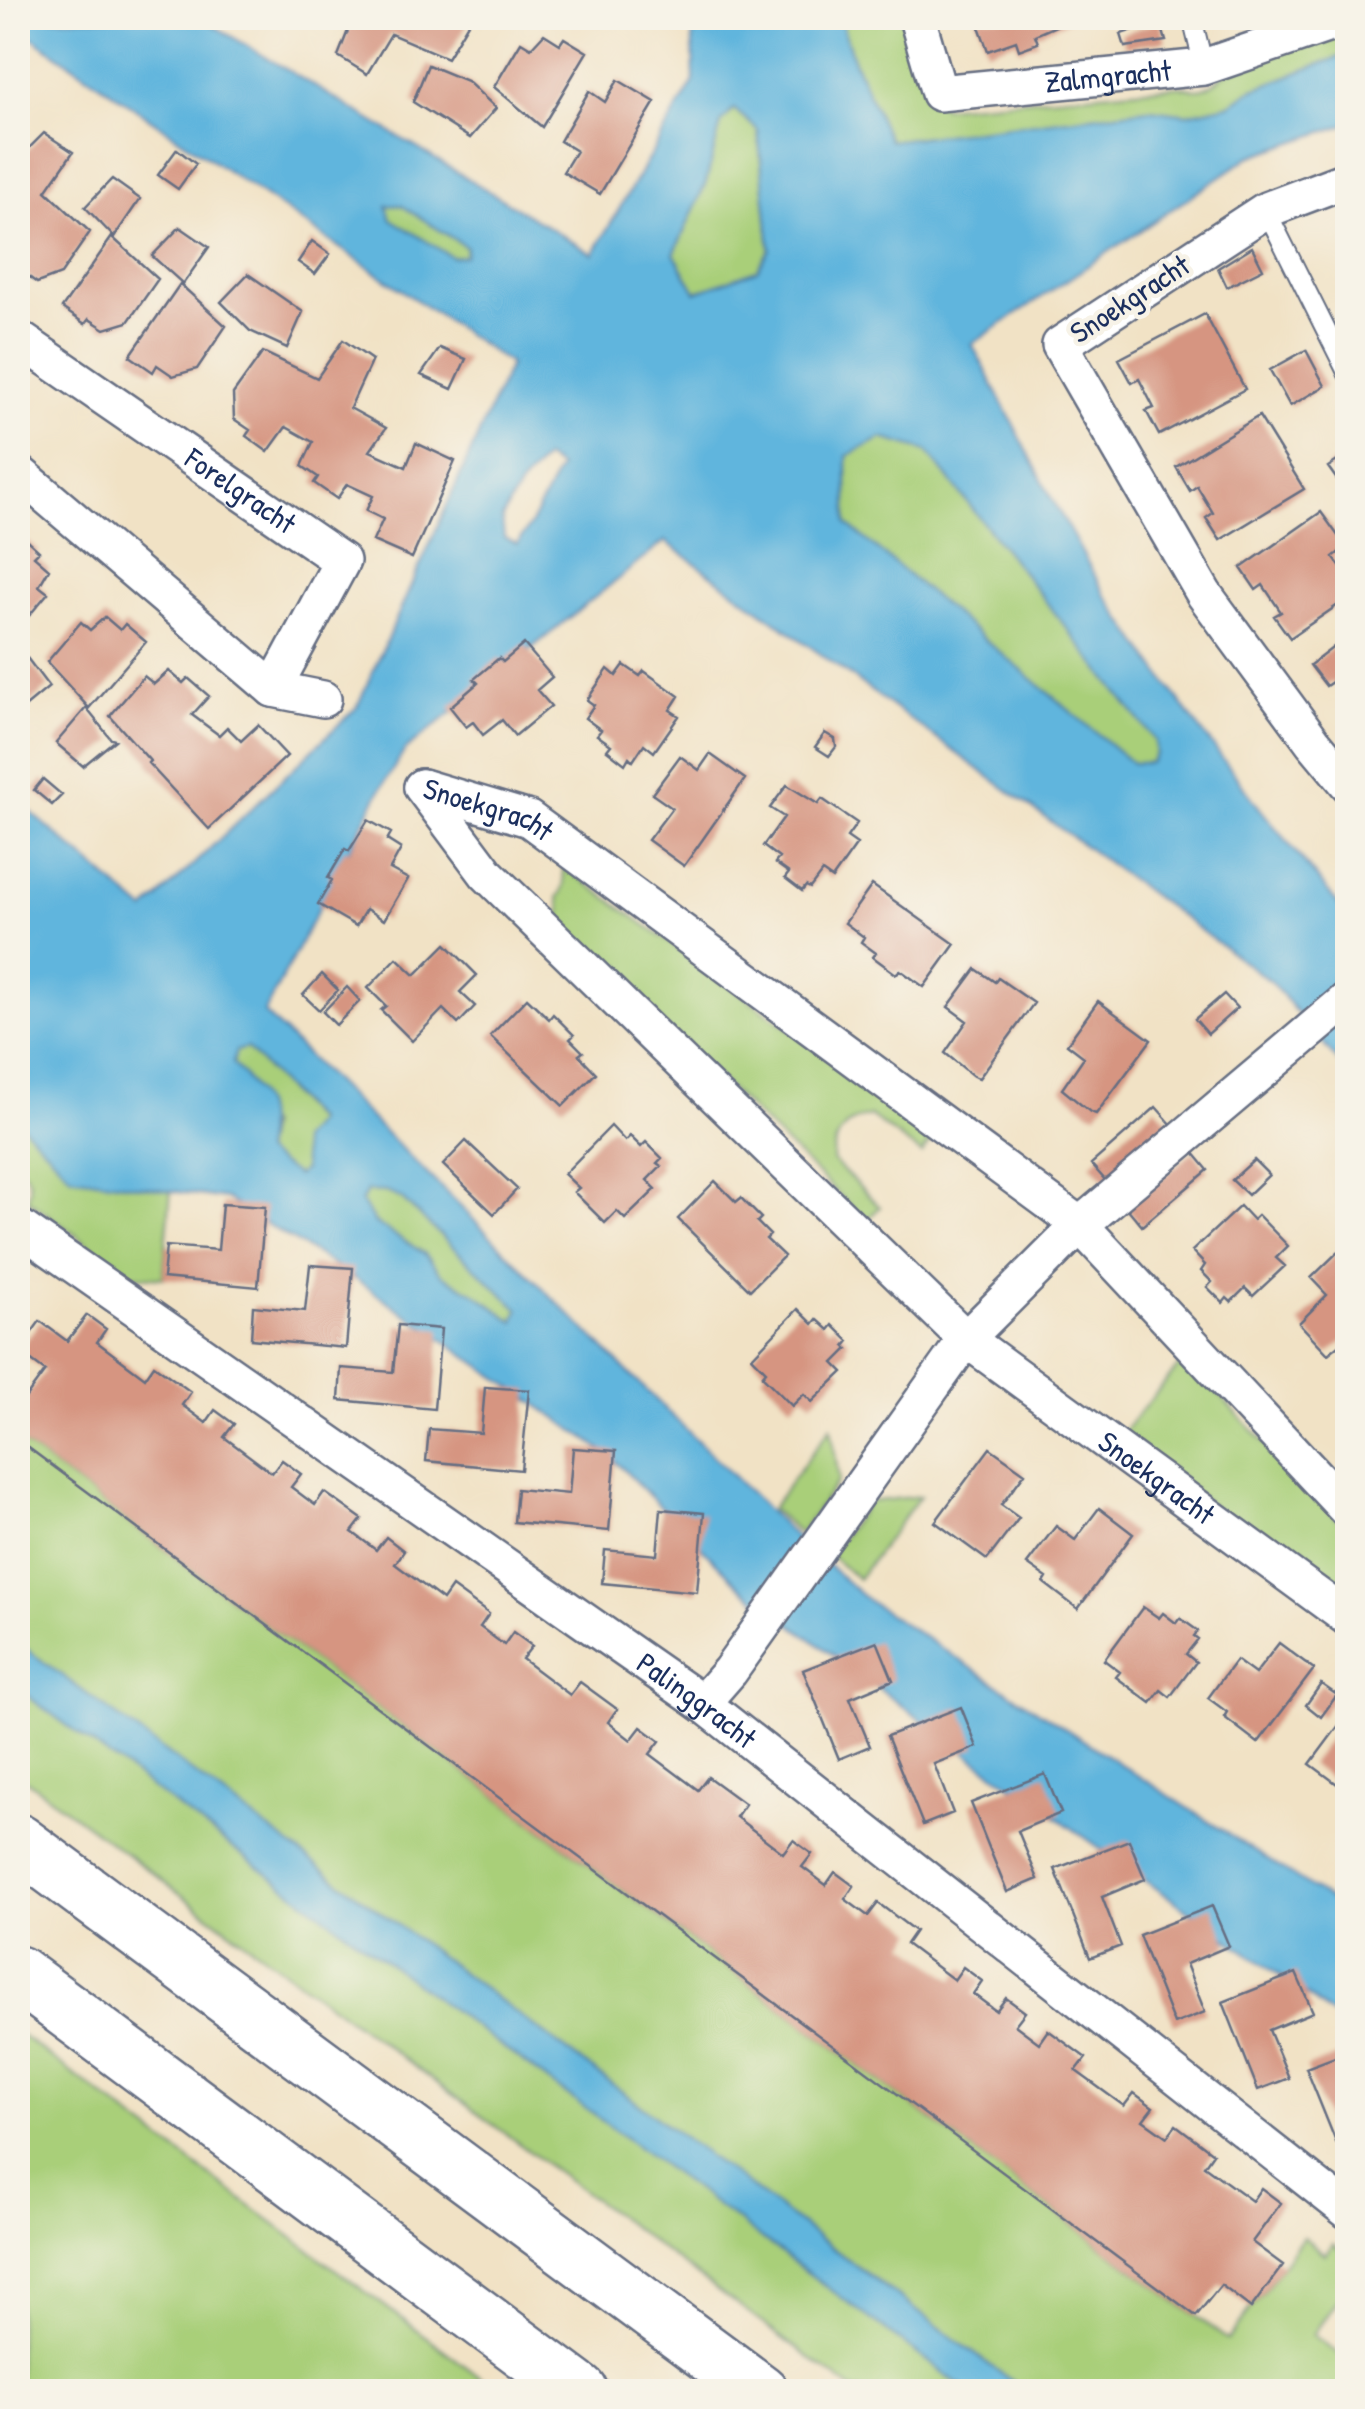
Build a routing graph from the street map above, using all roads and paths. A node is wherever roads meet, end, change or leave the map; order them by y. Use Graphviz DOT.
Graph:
graph roads {
  1 [pos="917,18"];
  2 [pos="1192,18"];
  3 [pos="1347,18"];
  4 [pos="1204,67"];
  5 [pos="1348,179"];
  6 [pos="1266,210"];
  7 [pos="18,338"];
  8 [pos="1348,374"];
  9 [pos="18,472"];
  10 [pos="273,689"];
  11 [pos="323,700"];
  12 [pos="1348,784"];
  13 [pos="1348,999"];
  14 [pos="1080,1225"];
  15 [pos="18,1226"];
  16 [pos="966,1339"];
  17 [pos="1348,1511"];
  18 [pos="1348,1618"];
  19 [pos="702,1703"];
  20 [pos="18,1842"];
  21 [pos="18,1974"];
  22 [pos="1348,2210"];
  23 [pos="580,2392"];
  24 [pos="760,2392"];
  1 -- 4 [label="street, Zalmgracht"];
  2 -- 4 [label="lane"];
  3 -- 4 [label="street, Zalmgracht"];
  5 -- 6 [label="street, Snoekgracht"];
  6 -- 8 [label="lane"];
  6 -- 12 [label="street, Snoekgracht"];
  7 -- 10 [label="street, Forelgracht"];
  9 -- 10 [label="street"];
  10 -- 11 [label="street"];
  13 -- 14 [label="street"];
  14 -- 16 [label="street"];
  14 -- 16 [label="street, Snoekgracht"];
  14 -- 17 [label="street, Snoekgracht"];
  15 -- 19 [label="street, Palinggracht"];
  16 -- 18 [label="street, Snoekgracht"];
  16 -- 19 [label="street"];
  19 -- 22 [label="street, Palinggracht"];
  20 -- 24 [label="highway"];
  21 -- 23 [label="highway"];
}
